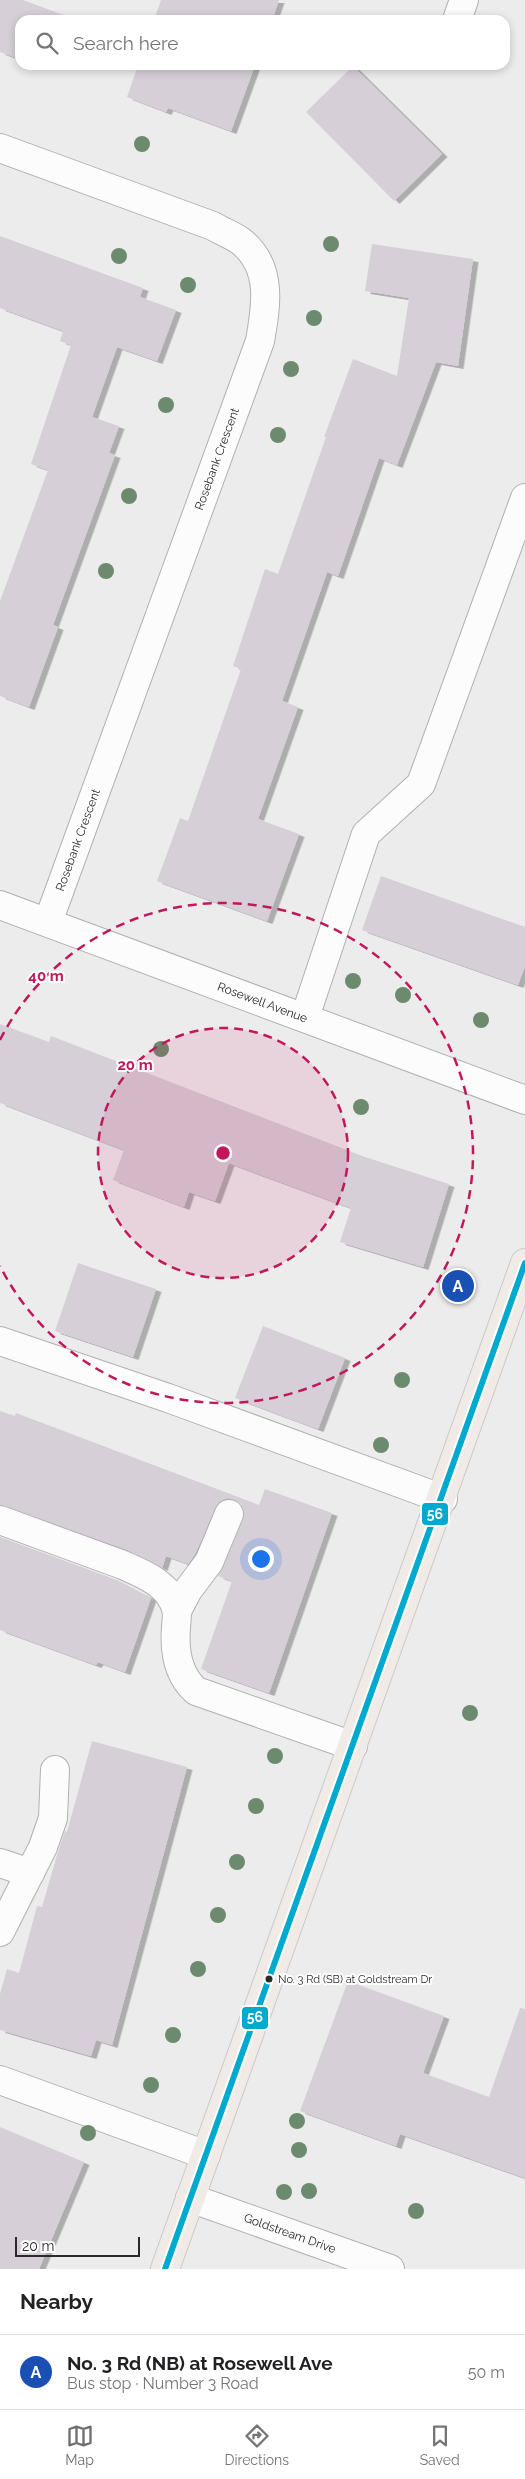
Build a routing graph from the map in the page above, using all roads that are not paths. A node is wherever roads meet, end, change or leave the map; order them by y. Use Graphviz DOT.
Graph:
graph roads {
  1 [pos="464,0"];
  2 [pos="459,15"];
  3 [pos="0,148"];
  4 [pos="525,498"];
  5 [pos="0,905"];
  6 [pos="48,922"];
  7 [pos="305,1017"];
  8 [pos="525,1100"];
  9 [pos="525,1263"];
  10 [pos="0,1340"];
  11 [pos="443,1498"];
  12 [pos="229,1514"];
  13 [pos="0,1520"];
  14 [pos="177,1611"];
  15 [pos="353,1746"];
  16 [pos="55,1770"];
  17 [pos="0,1863"];
  18 [pos="30,1873"];
  19 [pos="0,1932"];
  20 [pos="0,2080"];
  21 [pos="206,2155"];
  22 [pos="190,2198"];
  23 [pos="165,2269"];
  24 [pos="390,2269"];
  1 -- 2 [label="street"];
  3 -- 6 [label="street, Rosebank Crescent"];
  4 -- 7 [label="street"];
  5 -- 6 [label="street, Rosewell Avenue"];
  6 -- 7 [label="street, Rosewell Avenue"];
  7 -- 8 [label="street, Rosewell Avenue"];
  9 -- 11 [label="main road"];
  10 -- 11 [label="street"];
  11 -- 15 [label="main road"];
  12 -- 14 [label="street"];
  13 -- 14 [label="street"];
  14 -- 15 [label="street"];
  15 -- 21 [label="main road"];
  16 -- 18 [label="street"];
  17 -- 18 [label="street"];
  18 -- 19 [label="street"];
  20 -- 21 [label="street"];
  21 -- 22 [label="main road"];
  22 -- 23 [label="main road"];
  22 -- 24 [label="street, Goldstream Drive"];
}
